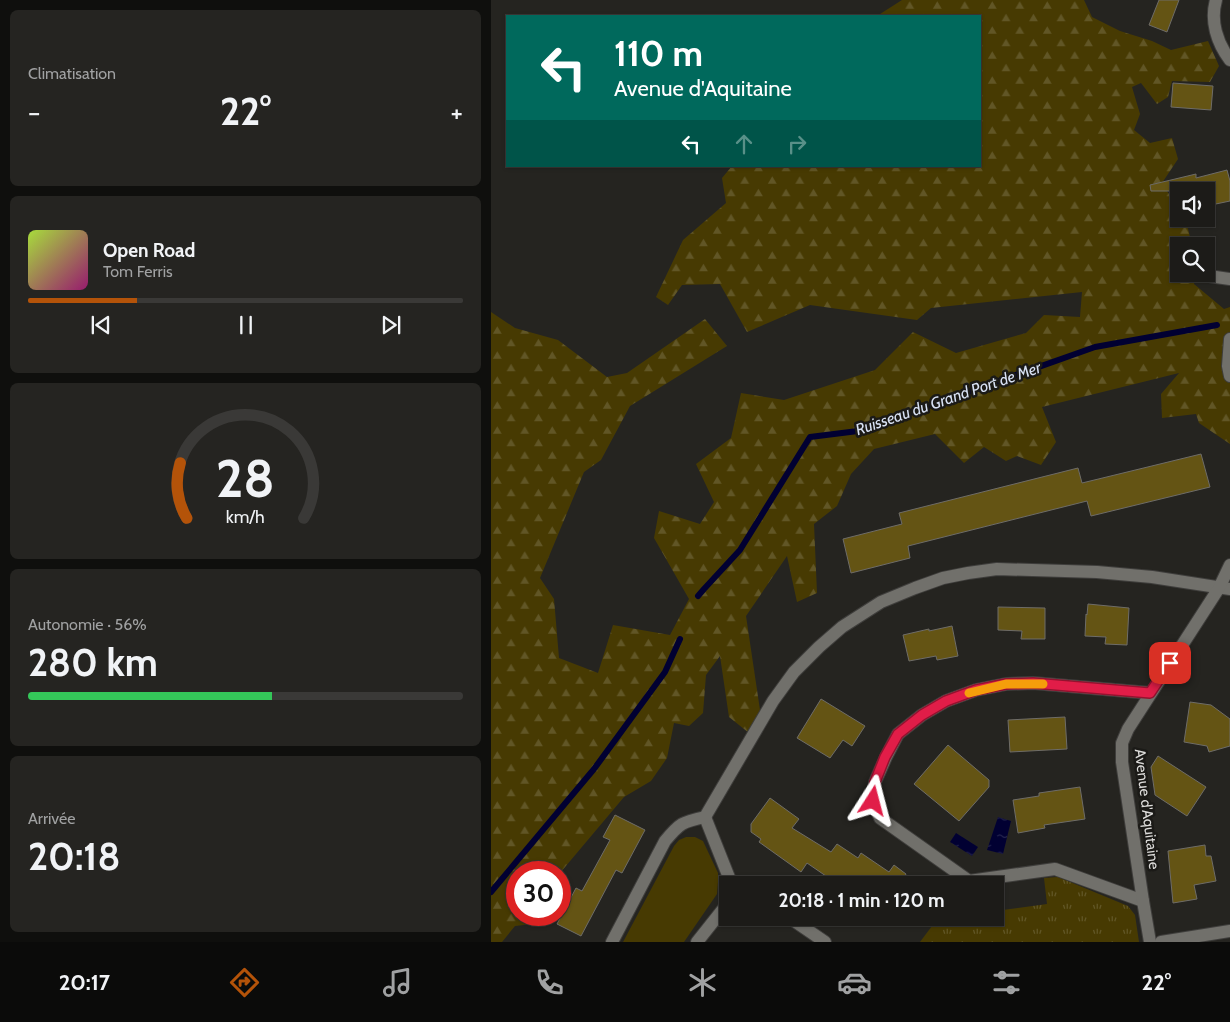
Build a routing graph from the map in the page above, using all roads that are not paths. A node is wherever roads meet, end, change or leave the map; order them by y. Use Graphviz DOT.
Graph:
graph roads {
  1 [pos="1215,0"];
  2 [pos="1230,60"];
  3 [pos="1215,277"];
  4 [pos="1230,279"];
  5 [pos="1230,339"];
  6 [pos="1230,376"];
  7 [pos="1230,565"];
  8 [pos="1224,588"];
  9 [pos="1150,693"];
  10 [pos="705,817"];
  11 [pos="729,876"];
  12 [pos="1143,901"];
  13 [pos="719,914"];
  14 [pos="802,926"];
  15 [pos="1230,931"];
  16 [pos="613,942"];
  17 [pos="697,942"];
  18 [pos="825,942"];
  19 [pos="1150,942"];
  20 [pos="1161,942"];
  1 -- 2 [label="street"];
  3 -- 4 [label="street"];
  5 -- 6 [label="street"];
  7 -- 8 [label="street, Avenue d'Aquitaine"];
  8 -- 9 [label="street, Avenue d'Aquitaine"];
  8 -- 10 [label="street"];
  9 -- 12 [label="street, Avenue d'Aquitaine"];
  9 -- 12 [label="street"];
  10 -- 11 [label="street"];
  10 -- 16 [label="street"];
  12 -- 19 [label="street, Avenue d'Aquitaine"];
  13 -- 17 [label="street"];
  14 -- 18 [label="street"];
  15 -- 20 [label="street"];
}
